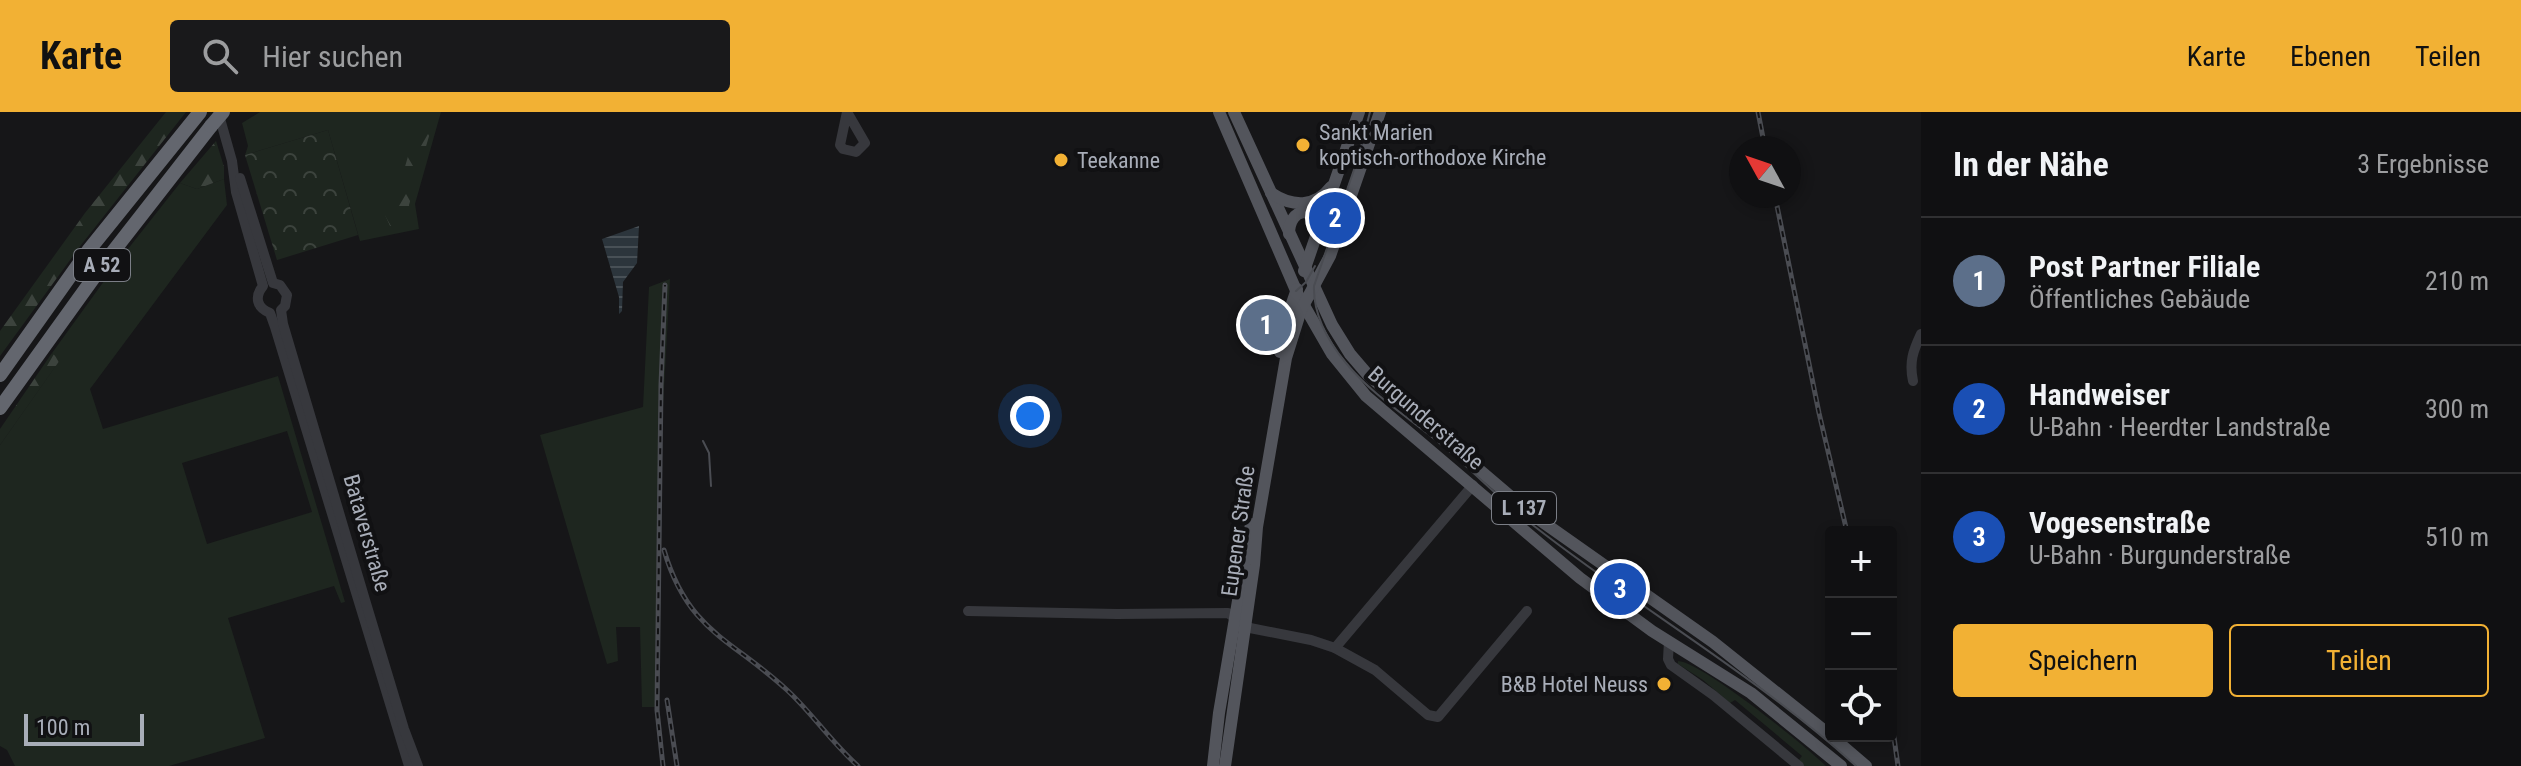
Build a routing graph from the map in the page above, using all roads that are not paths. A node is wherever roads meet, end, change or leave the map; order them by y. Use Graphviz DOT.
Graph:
graph roads {
  1 [pos="200,112"];
  2 [pos="1219,112"];
  3 [pos="1234,112"];
  4 [pos="1359,112"];
  5 [pos="1380,112"];
  6 [pos="219,120"];
  7 [pos="1338,175"];
  8 [pos="1271,193"];
  9 [pos="1318,233"];
  10 [pos="1289,234"];
  11 [pos="1326,265"];
  12 [pos="1305,268"];
  13 [pos="268,285"];
  14 [pos="1314,286"];
  15 [pos="1296,291"];
  16 [pos="1322,303"];
  17 [pos="1303,305"];
  18 [pos="276,311"];
  19 [pos="1921,334"];
  20 [pos="1324,341"];
  21 [pos="1288,348"];
  22 [pos="0,375"];
  23 [pos="1913,381"];
  24 [pos="0,408"];
  25 [pos="1473,485"];
  26 [pos="1668,609"];
  27 [pos="968,611"];
  28 [pos="1527,611"];
  29 [pos="1239,620"];
  30 [pos="1669,641"];
  31 [pos="1713,642"];
  32 [pos="1335,648"];
  33 [pos="1825,731"];
  34 [pos="1838,742"];
  35 [pos="409,766"];
  36 [pos="418,766"];
  37 [pos="1213,766"];
  38 [pos="1225,766"];
  39 [pos="1799,766"];
  40 [pos="1841,766"];
  41 [pos="1866,766"];
  1 -- 22 [label="highway, A 52"];
  2 -- 15 [label="main road, L 137"];
  3 -- 8 [label="main road, L 137"];
  4 -- 7 [label="main road, Eupener Straße"];
  5 -- 11 [label="main road"];
  6 -- 13 [label="street, Bataverstraße"];
  6 -- 24 [label="highway, A 52"];
  7 -- 8 [label="main road"];
  7 -- 9 [label="main road, Eupener Straße"];
  8 -- 10 [label="main road, L 137"];
  9 -- 10 [label="main road"];
  9 -- 12 [label="main road, Eupener Straße"];
  10 -- 12 [label="main road, L 137"];
  11 -- 14 [label="main road, Eupener Straße"];
  11 -- 16 [label="main road"];
  12 -- 14 [label="main road, L 137"];
  12 -- 15 [label="main road, Eupener Straße"];
  13 -- 18 [label="street, Bataverstraße"];
  13 -- 18 [label="street, Bataverstraße"];
  14 -- 16 [label="main road, Burgunderstraße / L 137"];
  14 -- 17 [label="main road, Eupener Straße"];
  15 -- 17 [label="main road, Burgunderstraße / L 137"];
  15 -- 29 [label="main road, Eupener Straße"];
  16 -- 26 [label="main road, Burgunderstraße / L 137"];
  17 -- 20 [label="main road, Burgunderstraße / L 137"];
  17 -- 21 [label="main road, Eupener Straße"];
  18 -- 35 [label="street, Bataverstraße"];
  18 -- 36 [label="street, Bataverstraße"];
  19 -- 23 [label="street"];
  20 -- 21 [label="main road"];
  20 -- 25 [label="main road, Burgunderstraße / L 137"];
  21 -- 29 [label="main road, Eupener Straße"];
  25 -- 30 [label="main road, Burgunderstraße / L 137"];
  25 -- 32 [label="street"];
  26 -- 30 [label="main road"];
  26 -- 31 [label="main road, L 137"];
  27 -- 29 [label="street, Eupener Straße"];
  28 -- 32 [label="street"];
  29 -- 32 [label="street"];
  29 -- 37 [label="main road, Eupener Straße"];
  29 -- 38 [label="main road, Eupener Straße"];
  30 -- 31 [label="main road"];
  30 -- 39 [label="street"];
  30 -- 40 [label="main road, L 137"];
  31 -- 33 [label="main road, L 137"];
  34 -- 41 [label="main road, L 137"];
}
